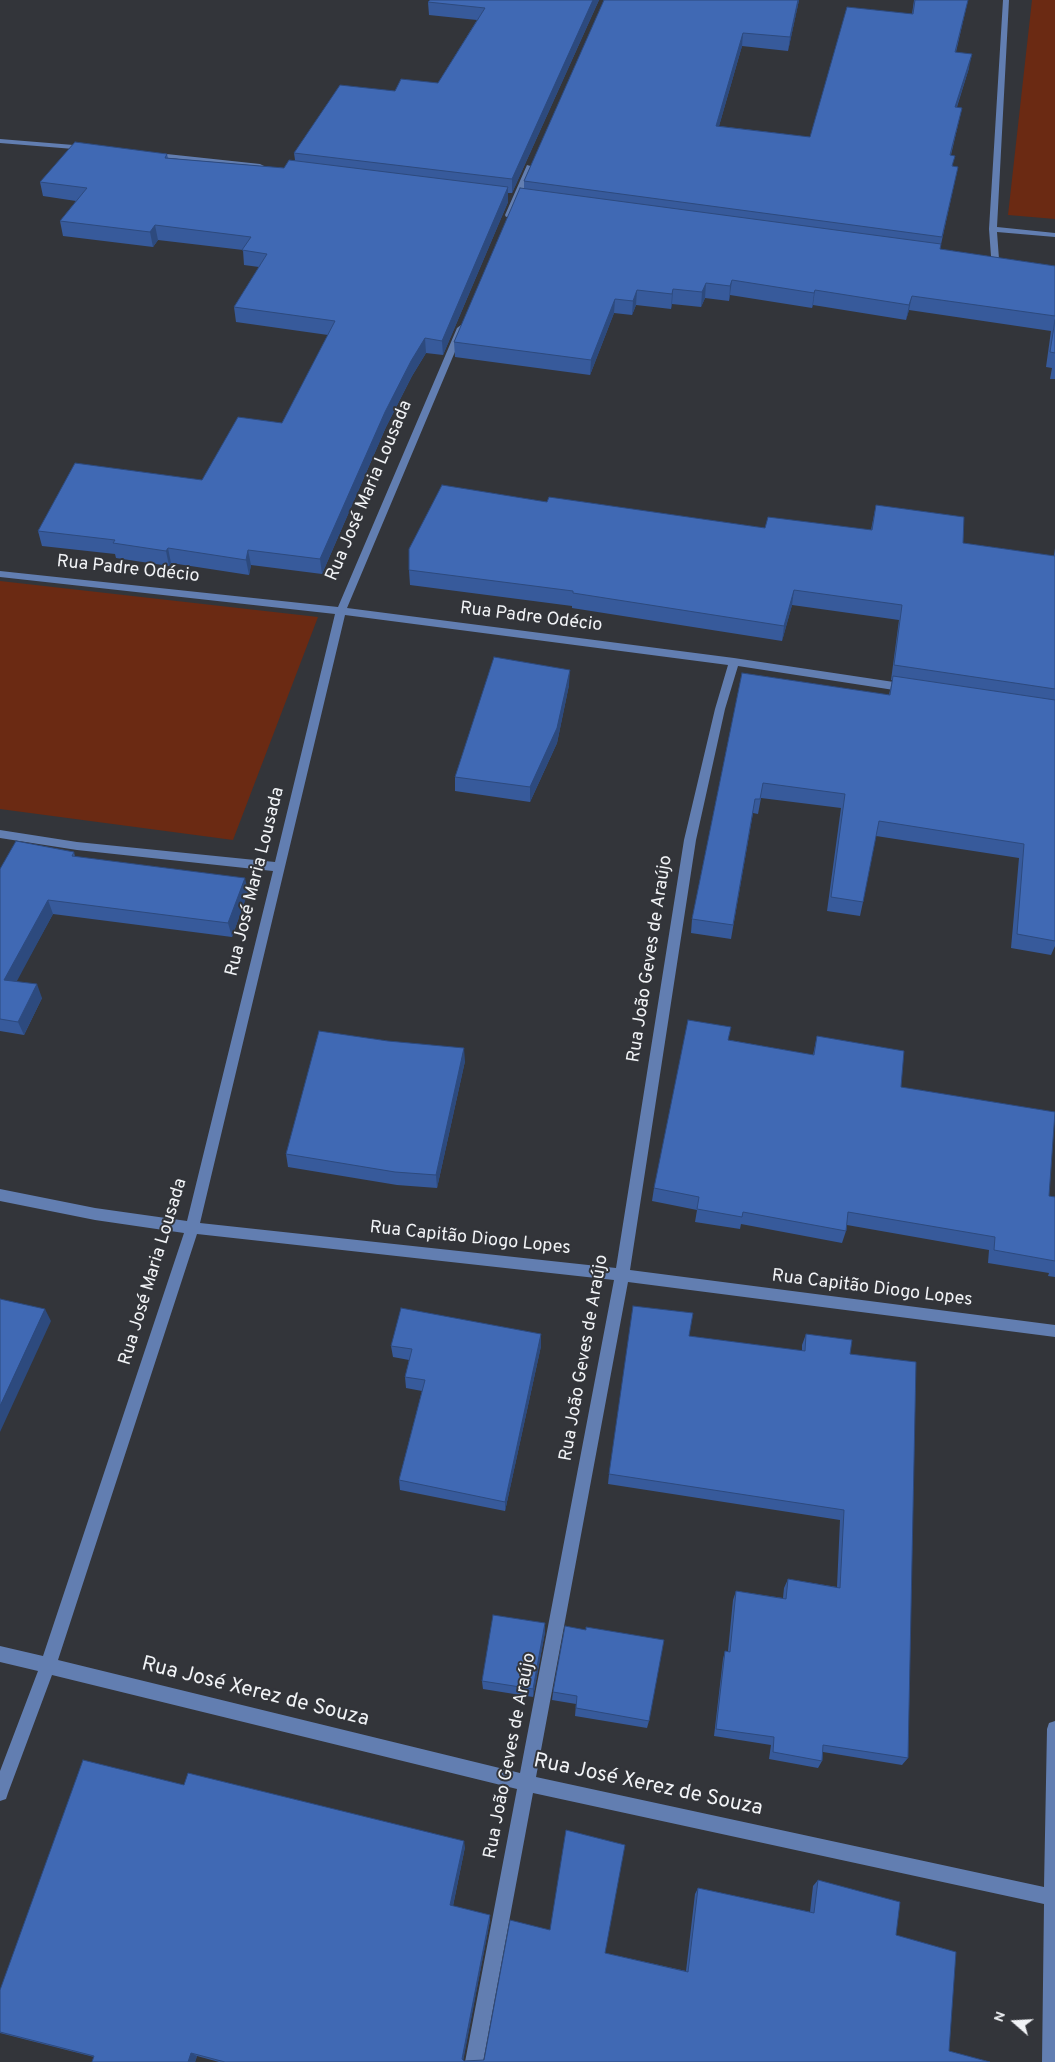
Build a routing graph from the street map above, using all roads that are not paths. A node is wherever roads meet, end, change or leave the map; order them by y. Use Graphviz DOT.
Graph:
graph roads {
  1 [pos="1006,0"];
  2 [pos="0,141"];
  3 [pos="95,149"];
  4 [pos="142,153"];
  5 [pos="532,162"];
  6 [pos="270,168"];
  7 [pos="506,197"];
  8 [pos="516,198"];
  9 [pos="526,199"];
  10 [pos="504,226"];
  11 [pos="993,229"];
  12 [pos="1055,235"];
  13 [pos="967,257"];
  14 [pos="466,317"];
  15 [pos="0,574"];
  16 [pos="341,611"];
  17 [pos="734,662"];
  18 [pos="919,690"];
  19 [pos="0,834"];
  20 [pos="280,867"];
  21 [pos="0,1194"];
  22 [pos="192,1228"];
  23 [pos="622,1275"];
  24 [pos="1055,1332"];
  25 [pos="0,1654"];
  26 [pos="48,1665"];
  27 [pos="1055,1729"];
  28 [pos="527,1783"];
  29 [pos="0,1793"];
  30 [pos="1054,1898"];
  31 [pos="474,2062"];
  32 [pos="1051,2062"];
  1 -- 11 [label="street"];
  2 -- 3 [label="street"];
  4 -- 6 [label="street"];
  5 -- 8 [label="street"];
  7 -- 8 [label="street"];
  8 -- 9 [label="street"];
  8 -- 10 [label="street"];
  11 -- 12 [label="street"];
  11 -- 13 [label="street"];
  14 -- 16 [label="street, Rua José Maria Lousada"];
  15 -- 16 [label="street, Rua Padre Odécio"];
  16 -- 17 [label="street, Rua Padre Odécio"];
  16 -- 20 [label="street, Rua José Maria Lousada"];
  17 -- 18 [label="street, Rua Padre Odécio"];
  17 -- 23 [label="street, Rua João Geves de Araújo"];
  19 -- 20 [label="street"];
  20 -- 22 [label="street, Rua José Maria Lousada"];
  21 -- 22 [label="street, Rua Capitão Diogo Lopes"];
  22 -- 23 [label="street, Rua Capitão Diogo Lopes"];
  22 -- 26 [label="street, Rua José Maria Lousada"];
  23 -- 24 [label="street, Rua Capitão Diogo Lopes"];
  23 -- 28 [label="street, Rua João Geves de Araújo"];
  25 -- 26 [label="street, Rua José Xerez de Souza"];
  26 -- 28 [label="street, Rua José Xerez de Souza"];
  26 -- 29 [label="street, Rua José Maria Lousada"];
  27 -- 30 [label="street"];
  28 -- 30 [label="street, Rua José Xerez de Souza"];
  28 -- 31 [label="street, Rua João Geves de Araújo"];
  30 -- 32 [label="street"];
}
